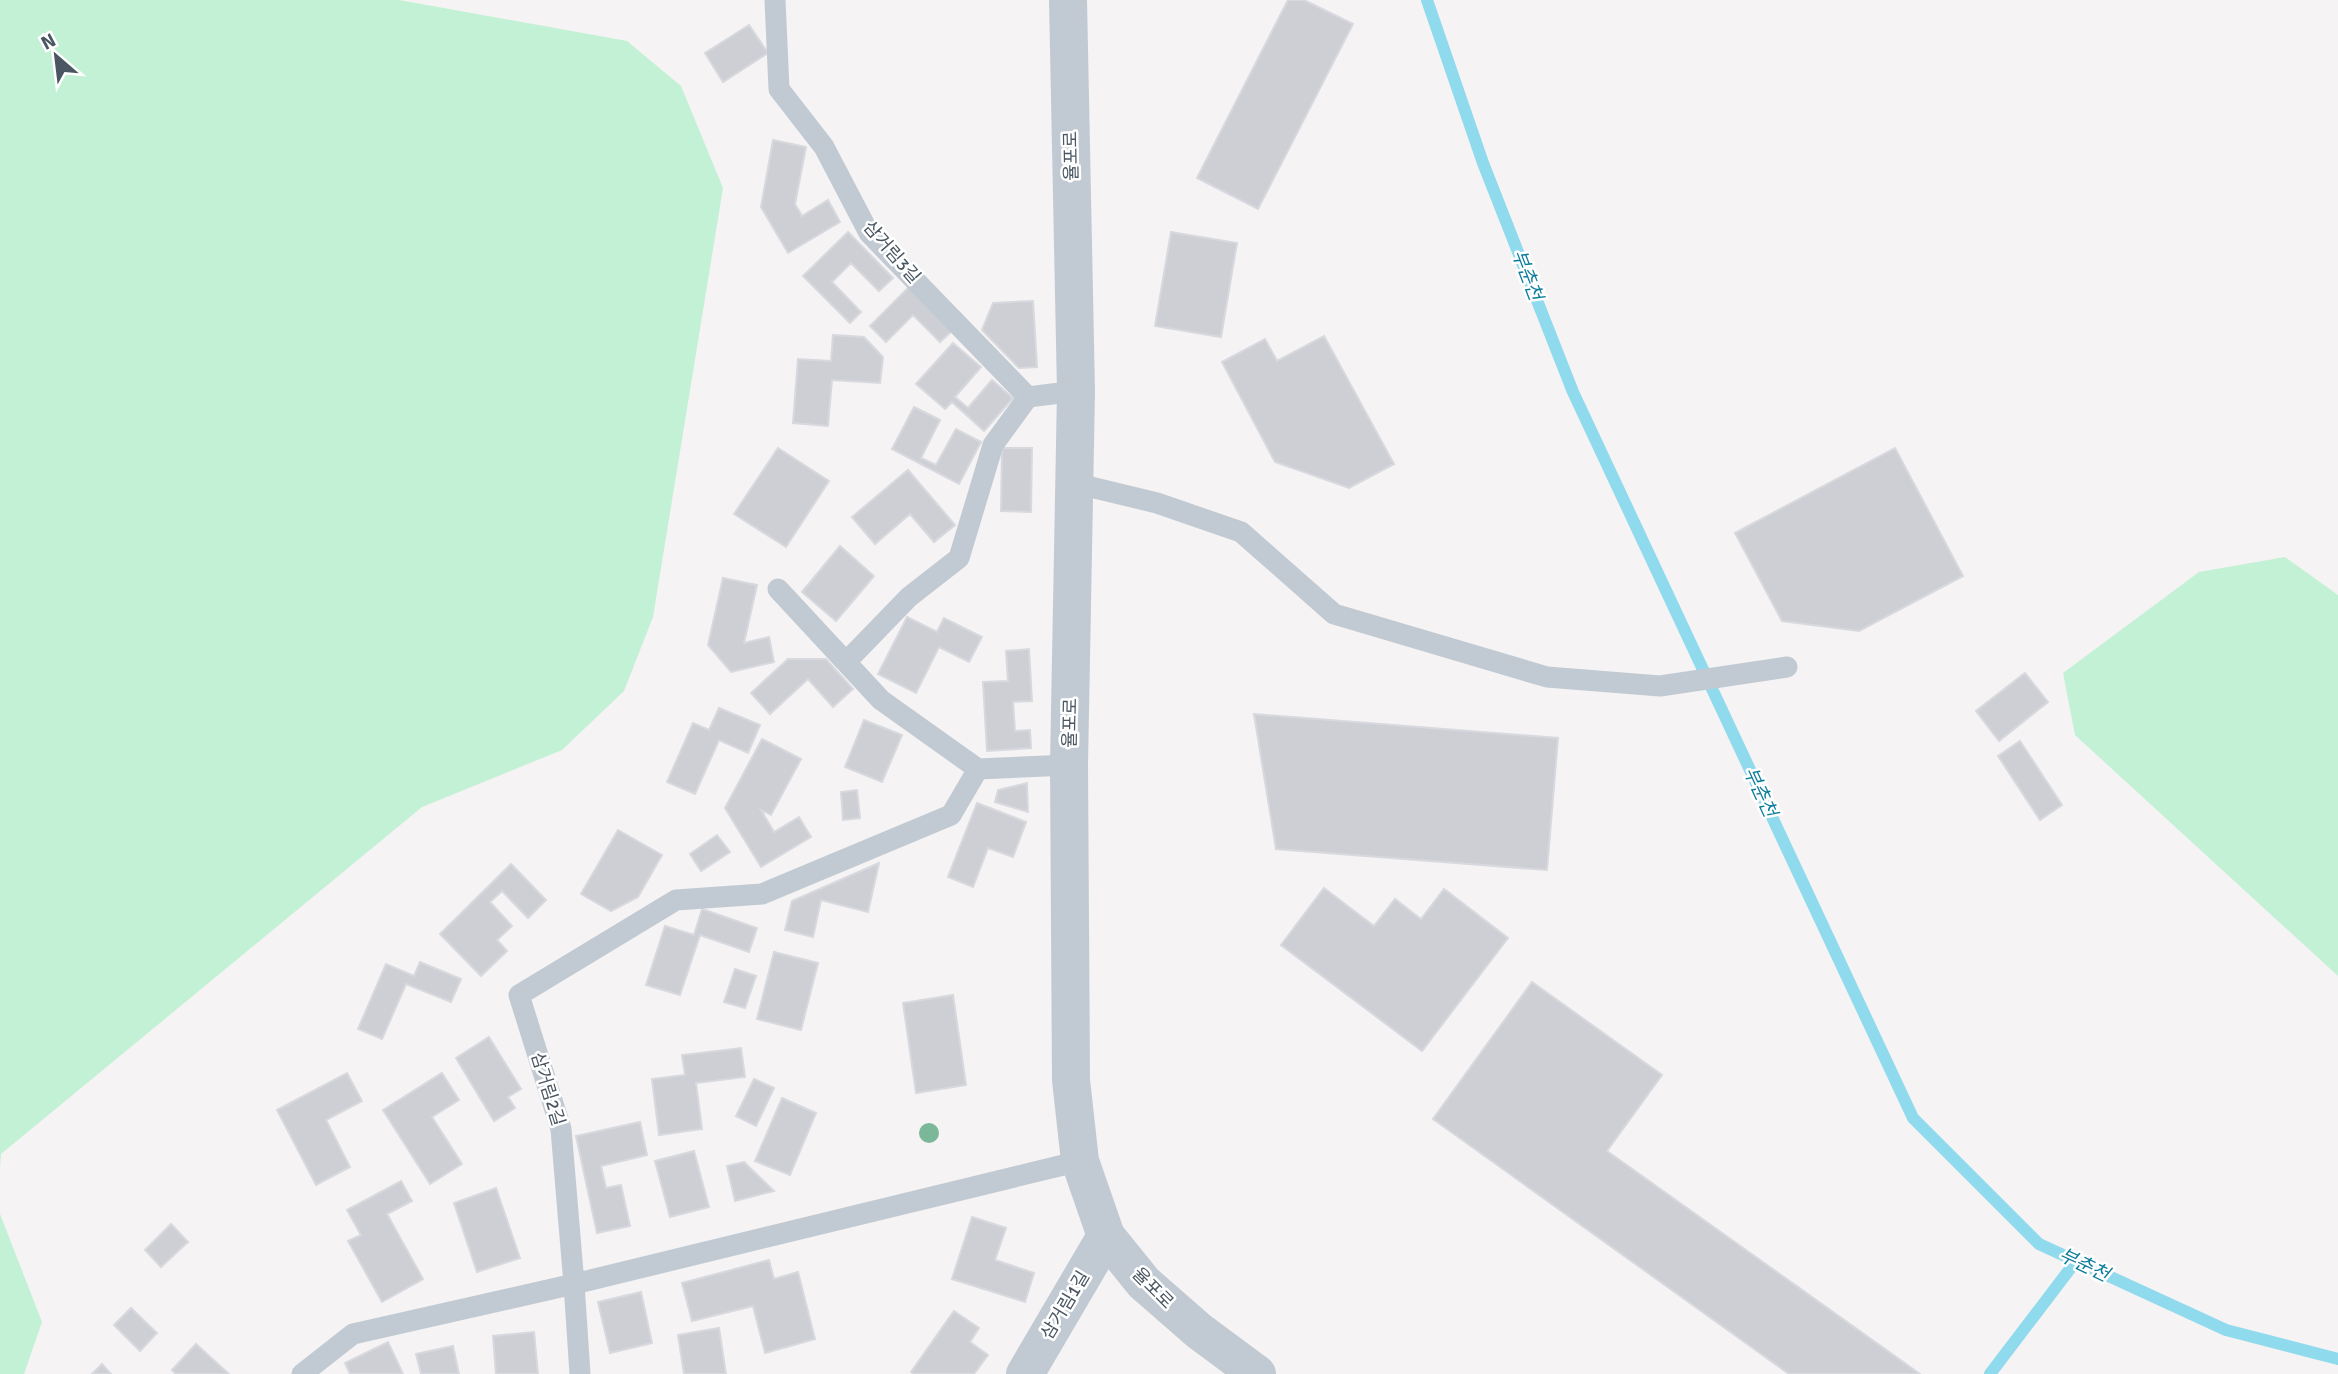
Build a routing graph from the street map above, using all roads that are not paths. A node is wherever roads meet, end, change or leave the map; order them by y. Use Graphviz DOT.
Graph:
graph roads {
  1 [pos="775,0"];
  2 [pos="1068,0"];
  3 [pos="1076,391"];
  4 [pos="1028,397"];
  5 [pos="1074,483"];
  6 [pos="778,589"];
  7 [pos="846,662"];
  8 [pos="1787,667"];
  9 [pos="1069,765"];
  10 [pos="978,769"];
  11 [pos="1080,1161"];
  12 [pos="1106,1236"];
  13 [pos="574,1283"];
  14 [pos="302,1374"];
  15 [pos="580,1374"];
  16 [pos="1025,1374"];
  17 [pos="1257,1374"];
  1 -- 4 [label="lane, 삼거림3길"];
  2 -- 3 [label="street, 율포로"];
  3 -- 4 [label="lane"];
  3 -- 5 [label="street, 율포로"];
  4 -- 7 [label="lane"];
  5 -- 8 [label="lane"];
  5 -- 9 [label="street, 율포로"];
  6 -- 7 [label="lane"];
  7 -- 10 [label="lane"];
  9 -- 10 [label="lane"];
  9 -- 11 [label="street, 율포로"];
  10 -- 13 [label="lane, 삼거림2길"];
  11 -- 12 [label="street, 율포로"];
  11 -- 13 [label="lane"];
  12 -- 16 [label="street, 삼거림1길"];
  12 -- 17 [label="street, 율포로"];
  13 -- 14 [label="lane"];
  13 -- 15 [label="lane"];
}
